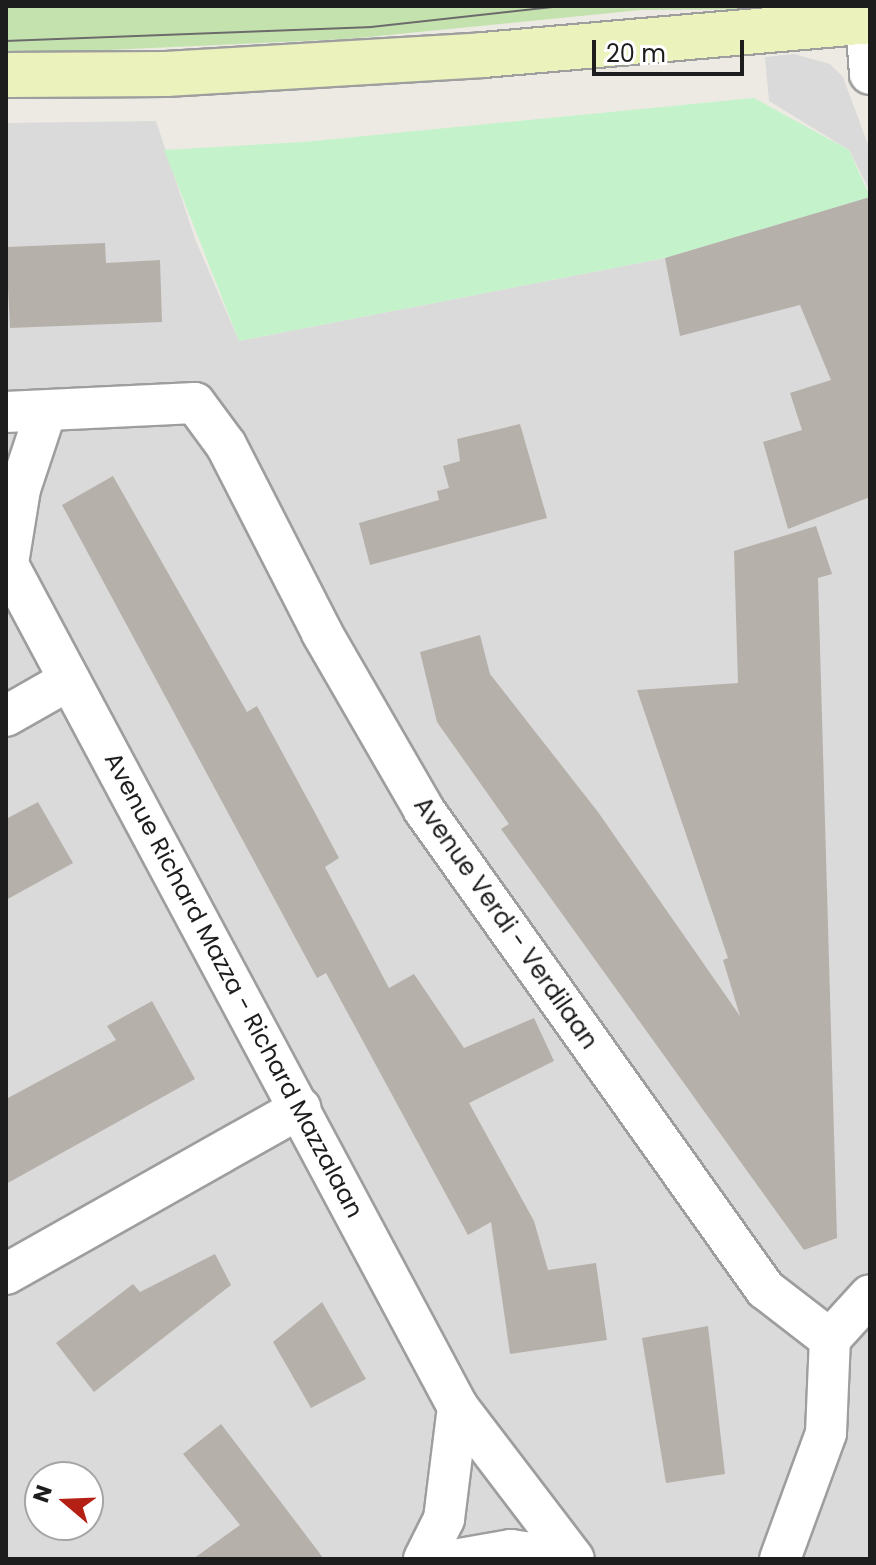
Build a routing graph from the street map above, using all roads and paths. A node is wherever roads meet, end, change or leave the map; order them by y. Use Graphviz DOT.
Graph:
graph roads {
  1 [pos="867,16"];
  2 [pos="870,74"];
  3 [pos="6,75"];
  4 [pos="25,413"];
  5 [pos="7,562"];
  6 [pos="69,680"];
  7 [pos="6,716"];
  8 [pos="301,1108"];
  9 [pos="6,1274"];
  10 [pos="870,1295"];
  11 [pos="830,1339"];
  12 [pos="458,1407"];
  13 [pos="424,1559"];
  14 [pos="460,1559"];
  15 [pos="573,1559"];
  16 [pos="780,1559"];
  1 -- 2 [label="street"];
  1 -- 3 [label="main road"];
  4 -- 5 [label="street, Avenue Richard Mazza - Richard Mazzalaan"];
  4 -- 11 [label="street, Avenue Verdi - Verdilaan"];
  5 -- 6 [label="street, Avenue Richard Mazza - Richard Mazzalaan"];
  6 -- 7 [label="street"];
  6 -- 8 [label="street, Avenue Richard Mazza - Richard Mazzalaan"];
  8 -- 9 [label="street"];
  8 -- 12 [label="street, Avenue Richard Mazza - Richard Mazzalaan"];
  10 -- 11 [label="street"];
  11 -- 16 [label="street"];
  12 -- 13 [label="street"];
  12 -- 15 [label="street, Avenue Richard Mazza - Richard Mazzalaan"];
  14 -- 15 [label="street"];
}
